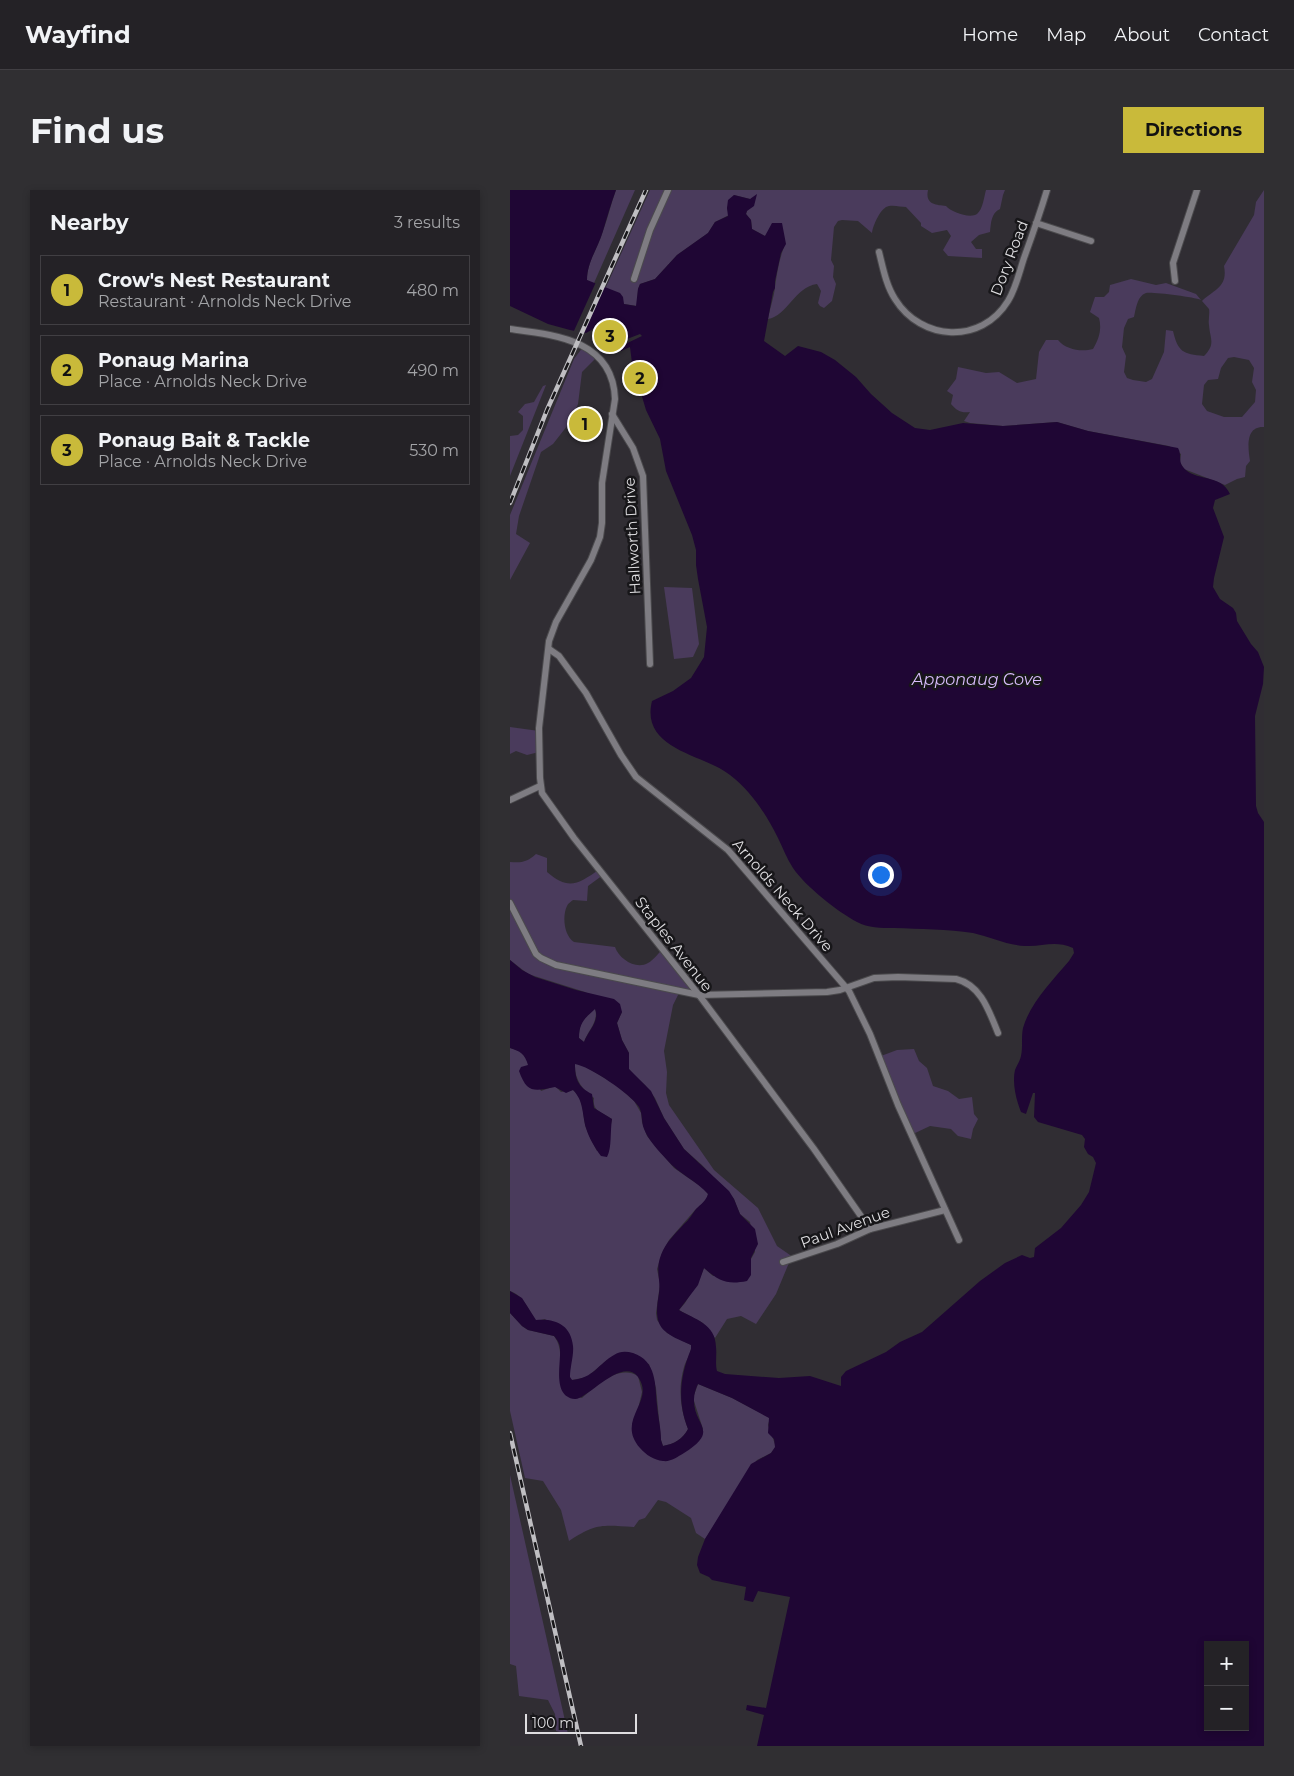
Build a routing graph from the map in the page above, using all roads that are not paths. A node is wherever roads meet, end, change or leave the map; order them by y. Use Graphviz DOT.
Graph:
graph roads {
  1 [pos="668,190"];
  2 [pos="1047,190"];
  3 [pos="1197,190"];
  4 [pos="1036,224"];
  5 [pos="1091,241"];
  6 [pos="879,252"];
  7 [pos="634,279"];
  8 [pos="1175,281"];
  9 [pos="510,329"];
  10 [pos="612,414"];
  11 [pos="549,649"];
  12 [pos="650,664"];
  13 [pos="540,786"];
  14 [pos="510,800"];
  15 [pos="510,903"];
  16 [pos="846,987"];
  17 [pos="698,994"];
  18 [pos="998,1033"];
  19 [pos="945,1210"];
  20 [pos="870,1229"];
  21 [pos="959,1240"];
  22 [pos="783,1262"];
  1 -- 7 [label="street"];
  2 -- 4 [label="street, Dory Road"];
  3 -- 8 [label="street"];
  4 -- 5 [label="street"];
  4 -- 6 [label="street, Dory Road"];
  9 -- 10 [label="street"];
  10 -- 11 [label="street"];
  10 -- 12 [label="street, Hallworth Drive"];
  11 -- 13 [label="street, Staples Avenue"];
  11 -- 16 [label="street, Arnolds Neck Drive"];
  13 -- 14 [label="street"];
  13 -- 17 [label="street, Staples Avenue"];
  15 -- 17 [label="street"];
  16 -- 17 [label="street"];
  16 -- 18 [label="street"];
  16 -- 19 [label="street, Arnolds Neck Drive"];
  17 -- 20 [label="street, Staples Avenue"];
  19 -- 20 [label="street, Paul Avenue"];
  19 -- 21 [label="street, Arnolds Neck Drive"];
  20 -- 22 [label="street, Paul Avenue"];
}
